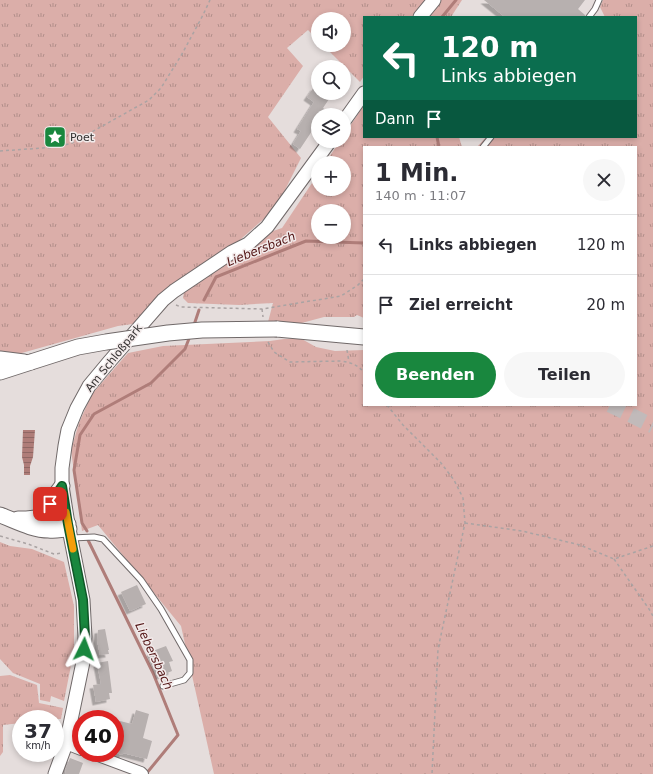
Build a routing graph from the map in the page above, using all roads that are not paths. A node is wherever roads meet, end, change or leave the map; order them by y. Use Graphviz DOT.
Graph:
graph roads {
  1 [pos="434,0"];
  2 [pos="599,0"];
  3 [pos="421,16"];
  4 [pos="590,16"];
  5 [pos="363,94"];
  6 [pos="351,111"];
  7 [pos="490,138"];
  8 [pos="484,146"];
  9 [pos="325,148"];
  10 [pos="363,337"];
  11 [pos="0,359"];
  12 [pos="31,362"];
  13 [pos="0,372"];
  14 [pos="62,486"];
  15 [pos="4,516"];
  16 [pos="38,518"];
  17 [pos="70,536"];
  18 [pos="163,686"];
  19 [pos="66,744"];
  20 [pos="72,746"];
  21 [pos="113,762"];
  22 [pos="142,773"];
  23 [pos="55,774"];
  1 -- 3 [label="street"];
  2 -- 4 [label="lane"];
  5 -- 6 [label="street"];
  7 -- 8 [label="lane"];
  9 -- 14 [label="street, Am Schloßpark"];
  10 -- 12 [label="main road, bridge"];
  11 -- 12 [label="main road"];
  12 -- 13 [label="main road"];
  14 -- 16 [label="main road"];
  14 -- 17 [label="street, Am Schloßpark"];
  15 -- 16 [label="main road"];
  15 -- 17 [label="main road"];
  16 -- 17 [label="main road"];
  17 -- 18 [label="lane"];
  17 -- 19 [label="street, Am Schloßpark"];
  19 -- 20 [label="street"];
  19 -- 23 [label="street, Am Schloßpark"];
  21 -- 22 [label="street"];
}
